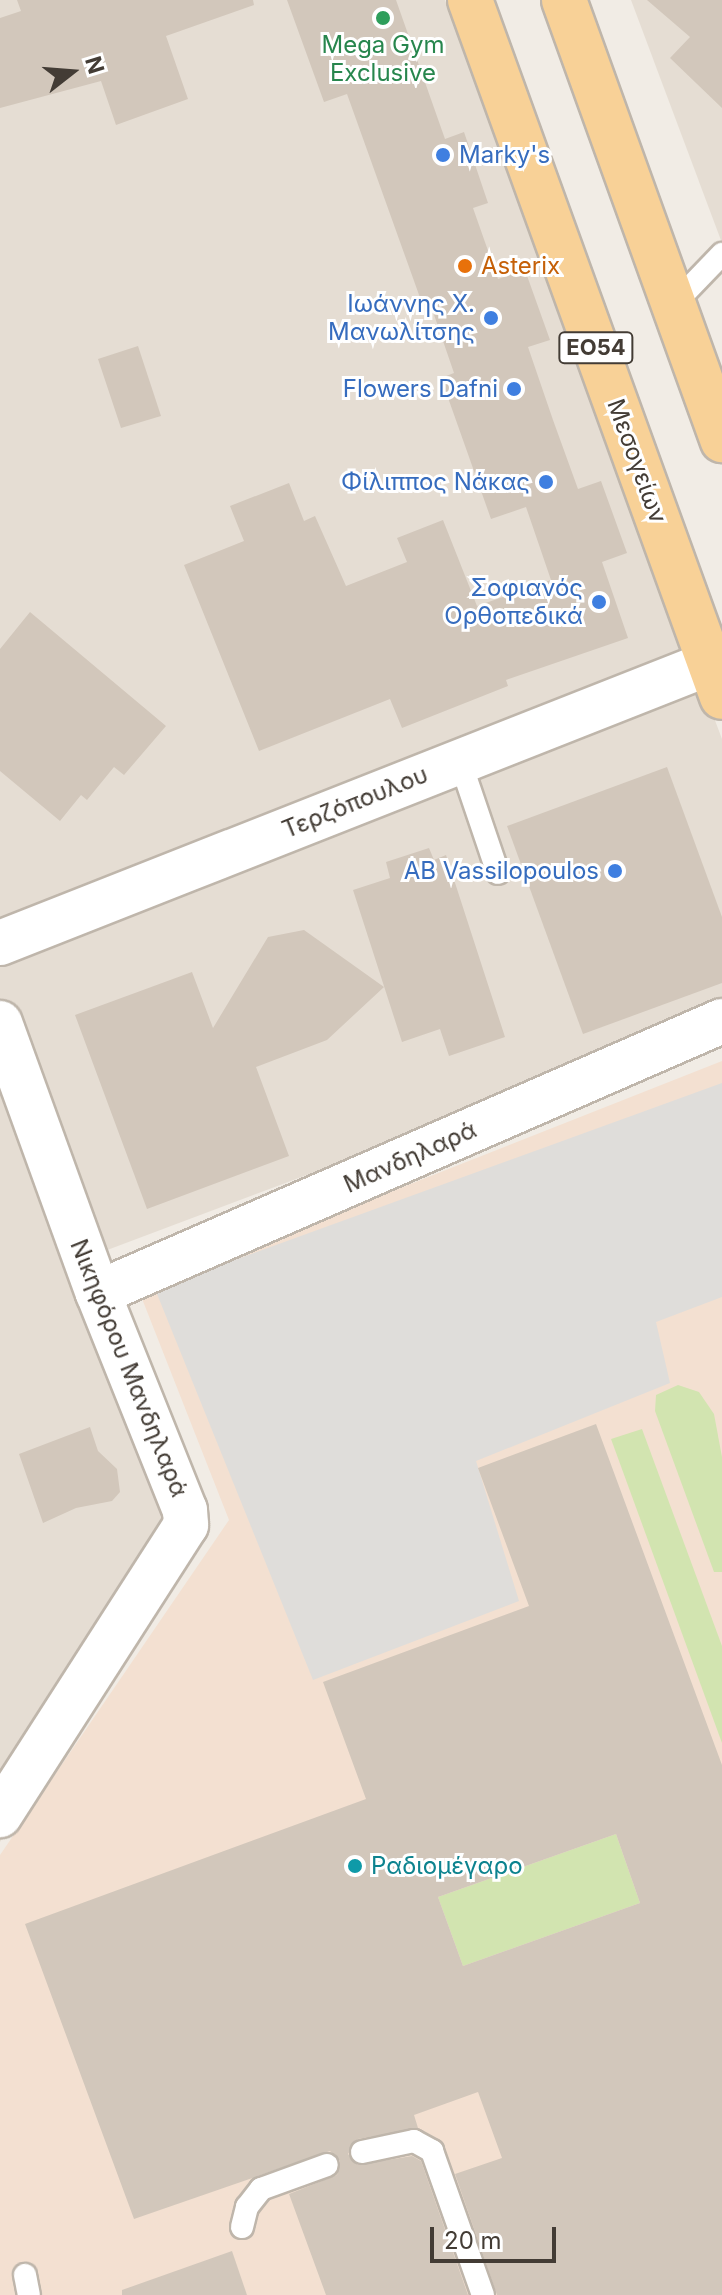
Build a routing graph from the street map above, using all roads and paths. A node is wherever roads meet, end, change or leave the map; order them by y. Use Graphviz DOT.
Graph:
graph roads {
  1 [pos="470,0"];
  2 [pos="564,0"];
  3 [pos="722,254"];
  4 [pos="673,305"];
  5 [pos="722,440"];
  6 [pos="716,680"];
  7 [pos="460,761"];
  8 [pos="498,873"];
  9 [pos="0,943"];
  10 [pos="722,1021"];
  11 [pos="0,1023"];
  12 [pos="98,1293"];
  13 [pos="0,1815"];
  14 [pos="362,2152"];
  15 [pos="327,2165"];
  16 [pos="242,2227"];
  17 [pos="483,2295"];
  1 -- 6 [label="main road, Μεσογείων / ΕΟ54"];
  2 -- 4 [label="main road"];
  3 -- 4 [label="lane"];
  4 -- 5 [label="main road"];
  6 -- 7 [label="street, Τερζόπουλου"];
  7 -- 8 [label="lane"];
  7 -- 9 [label="street, Τερζόπουλου"];
  10 -- 12 [label="street, Μανδηλαρά"];
  11 -- 12 [label="street, Νικηφόρου Μανδηλαρά"];
  12 -- 13 [label="street, Νικηφόρου Μανδηλαρά"];
  14 -- 17 [label="lane"];
  15 -- 16 [label="lane"];
}
